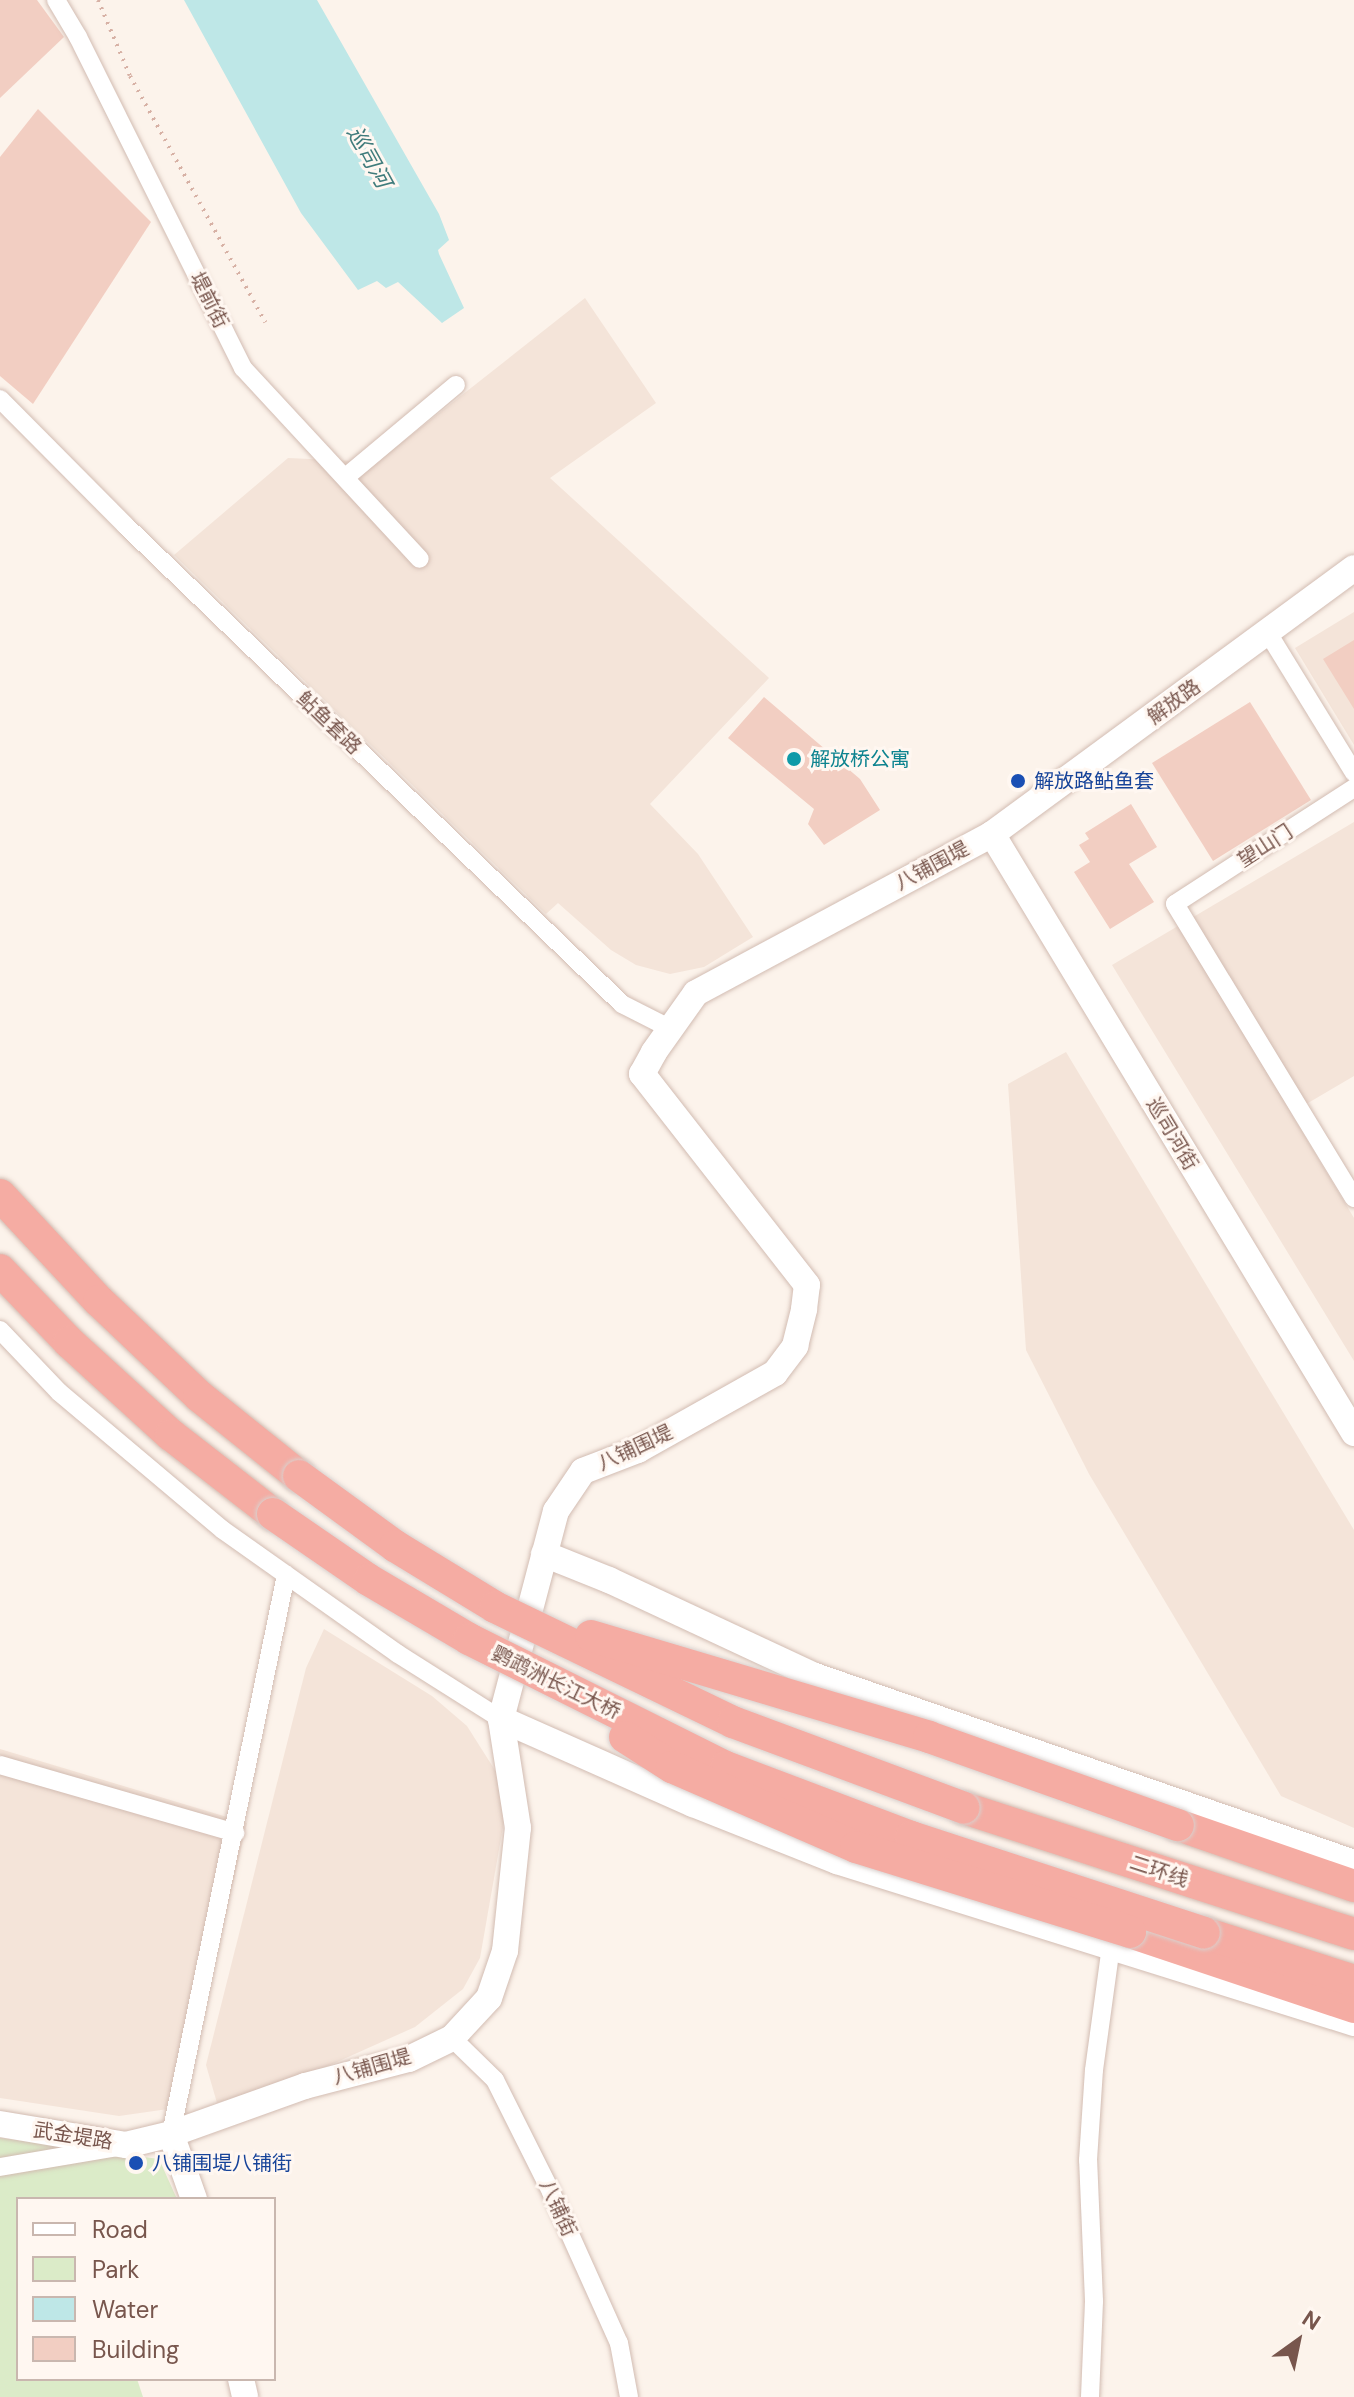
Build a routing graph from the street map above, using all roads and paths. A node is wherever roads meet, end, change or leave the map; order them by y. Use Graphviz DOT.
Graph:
graph roads {
  1 [pos="56,0"];
  2 [pos="98,0"];
  3 [pos="265,322"];
  4 [pos="456,385"];
  5 [pos="0,399"];
  6 [pos="347,476"];
  7 [pos="420,559"];
  8 [pos="1354,568"];
  9 [pos="1268,633"];
  10 [pos="1354,773"];
  11 [pos="1354,788"];
  12 [pos="992,834"];
  13 [pos="671,1029"];
  14 [pos="0,1195"];
  15 [pos="1354,1198"];
  16 [pos="0,1270"];
  17 [pos="0,1330"];
  18 [pos="1354,1433"];
  19 [pos="544,1554"];
  20 [pos="286,1575"];
  21 [pos="495,1607"];
  22 [pos="512,1662"];
  23 [pos="501,1719"];
  24 [pos="0,1765"];
  25 [pos="964,1808"];
  26 [pos="235,1833"];
  27 [pos="1354,1863"];
  28 [pos="1354,1886"];
  29 [pos="1354,1934"];
  30 [pos="1120,1939"];
  31 [pos="1354,1981"];
  32 [pos="1354,2007"];
  33 [pos="1354,2023"];
  34 [pos="452,2038"];
  35 [pos="0,2124"];
  36 [pos="171,2134"];
  37 [pos="126,2145"];
  38 [pos="0,2167"];
  39 [pos="193,2197"];
  40 [pos="629,2397"];
  41 [pos="1090,2397"];
  1 -- 6 [label="street, 堤前街"];
  2 -- 3 [label="path"];
  4 -- 6 [label="street"];
  5 -- 13 [label="street, 鲇鱼套路"];
  6 -- 7 [label="street, 堤前街"];
  8 -- 9 [label="street, 解放路"];
  9 -- 10 [label="street"];
  9 -- 12 [label="street, 解放路"];
  11 -- 15 [label="street, 望山门"];
  12 -- 13 [label="street, 八铺围堤"];
  12 -- 18 [label="street, 巡司河街"];
  13 -- 19 [label="street, 八铺围堤"];
  14 -- 21 [label="highway, 鹦鹉洲长江大桥, bridge"];
  16 -- 22 [label="highway, 鹦鹉洲长江大桥, bridge"];
  17 -- 20 [label="street"];
  19 -- 23 [label="street, 八铺围堤"];
  19 -- 27 [label="street"];
  20 -- 23 [label="street"];
  20 -- 26 [label="street"];
  21 -- 25 [label="highway, 鹦鹉洲长江大桥, bridge"];
  21 -- 28 [label="highway, bridge"];
  22 -- 30 [label="highway, bridge"];
  22 -- 31 [label="highway, 鹦鹉洲长江大桥, bridge"];
  23 -- 30 [label="street"];
  23 -- 34 [label="street, 八铺围堤"];
  24 -- 26 [label="street"];
  25 -- 29 [label="highway, 二环线"];
  26 -- 36 [label="street"];
  30 -- 32 [label="highway"];
  30 -- 33 [label="street"];
  30 -- 41 [label="street"];
  34 -- 36 [label="street, 八铺围堤"];
  34 -- 40 [label="street, 八铺街"];
  35 -- 37 [label="street, 武金堤路"];
  36 -- 37 [label="street, 武金堤路"];
  36 -- 39 [label="street"];
  37 -- 38 [label="street"];
}
